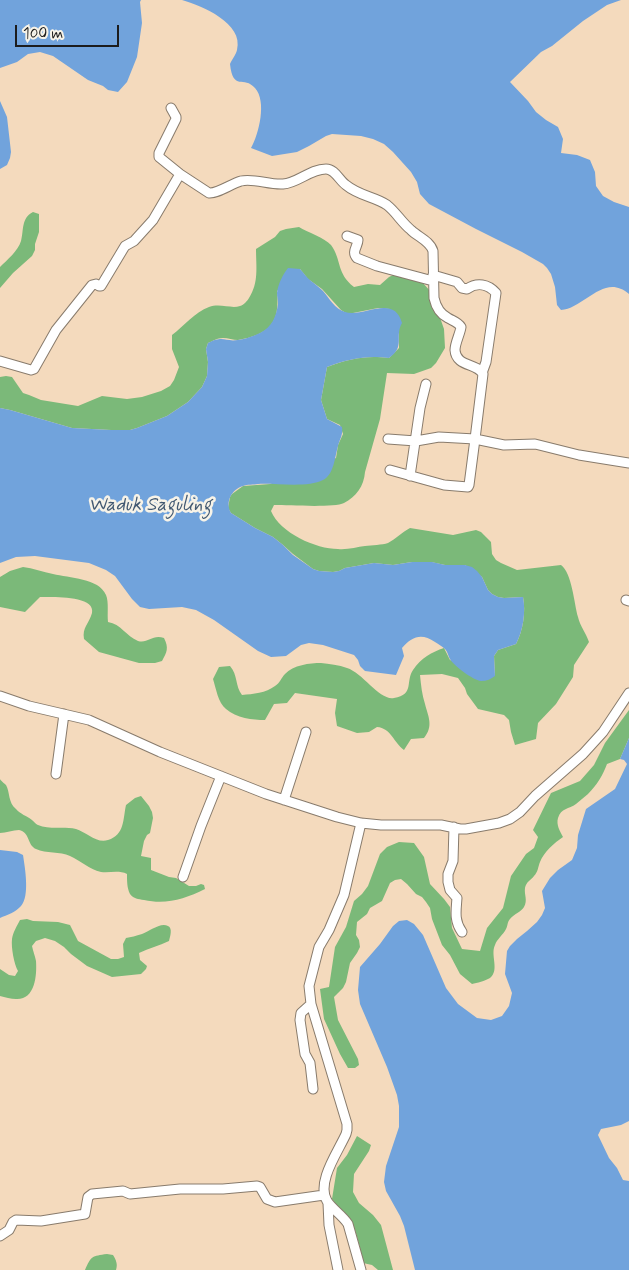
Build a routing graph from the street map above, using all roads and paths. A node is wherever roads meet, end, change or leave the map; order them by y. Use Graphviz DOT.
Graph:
graph roads {
  1 [pos="171,108"];
  2 [pos="180,174"];
  3 [pos="347,236"];
  4 [pos="433,278"];
  5 [pos="0,361"];
  6 [pos="482,373"];
  7 [pos="426,384"];
  8 [pos="388,439"];
  9 [pos="475,439"];
  10 [pos="416,440"];
  11 [pos="629,463"];
  12 [pos="390,470"];
  13 [pos="410,476"];
  14 [pos="629,693"];
  15 [pos="0,696"];
  16 [pos="64,714"];
  17 [pos="306,732"];
  18 [pos="56,774"];
  19 [pos="221,776"];
  20 [pos="284,800"];
  21 [pos="361,824"];
  22 [pos="454,828"];
  23 [pos="183,877"];
  24 [pos="462,932"];
  25 [pos="311,1004"];
  26 [pos="313,1089"];
  27 [pos="326,1199"];
  28 [pos="0,1236"];
  29 [pos="338,1270"];
  30 [pos="361,1270"];
  1 -- 2 [label="street"];
  2 -- 4 [label="street"];
  2 -- 5 [label="street"];
  3 -- 4 [label="street"];
  4 -- 6 [label="street"];
  4 -- 6 [label="street"];
  6 -- 9 [label="street"];
  7 -- 10 [label="street"];
  8 -- 10 [label="street"];
  9 -- 10 [label="street"];
  9 -- 11 [label="street"];
  9 -- 13 [label="street"];
  10 -- 13 [label="street"];
  12 -- 13 [label="street"];
  14 -- 22 [label="street"];
  15 -- 16 [label="street"];
  16 -- 18 [label="street"];
  16 -- 19 [label="street"];
  17 -- 20 [label="street"];
  19 -- 20 [label="street"];
  19 -- 23 [label="street"];
  20 -- 21 [label="street"];
  21 -- 22 [label="street"];
  21 -- 25 [label="street"];
  22 -- 24 [label="street"];
  25 -- 26 [label="street"];
  25 -- 27 [label="street"];
  27 -- 28 [label="street"];
  27 -- 29 [label="street"];
  27 -- 30 [label="street"];
}
